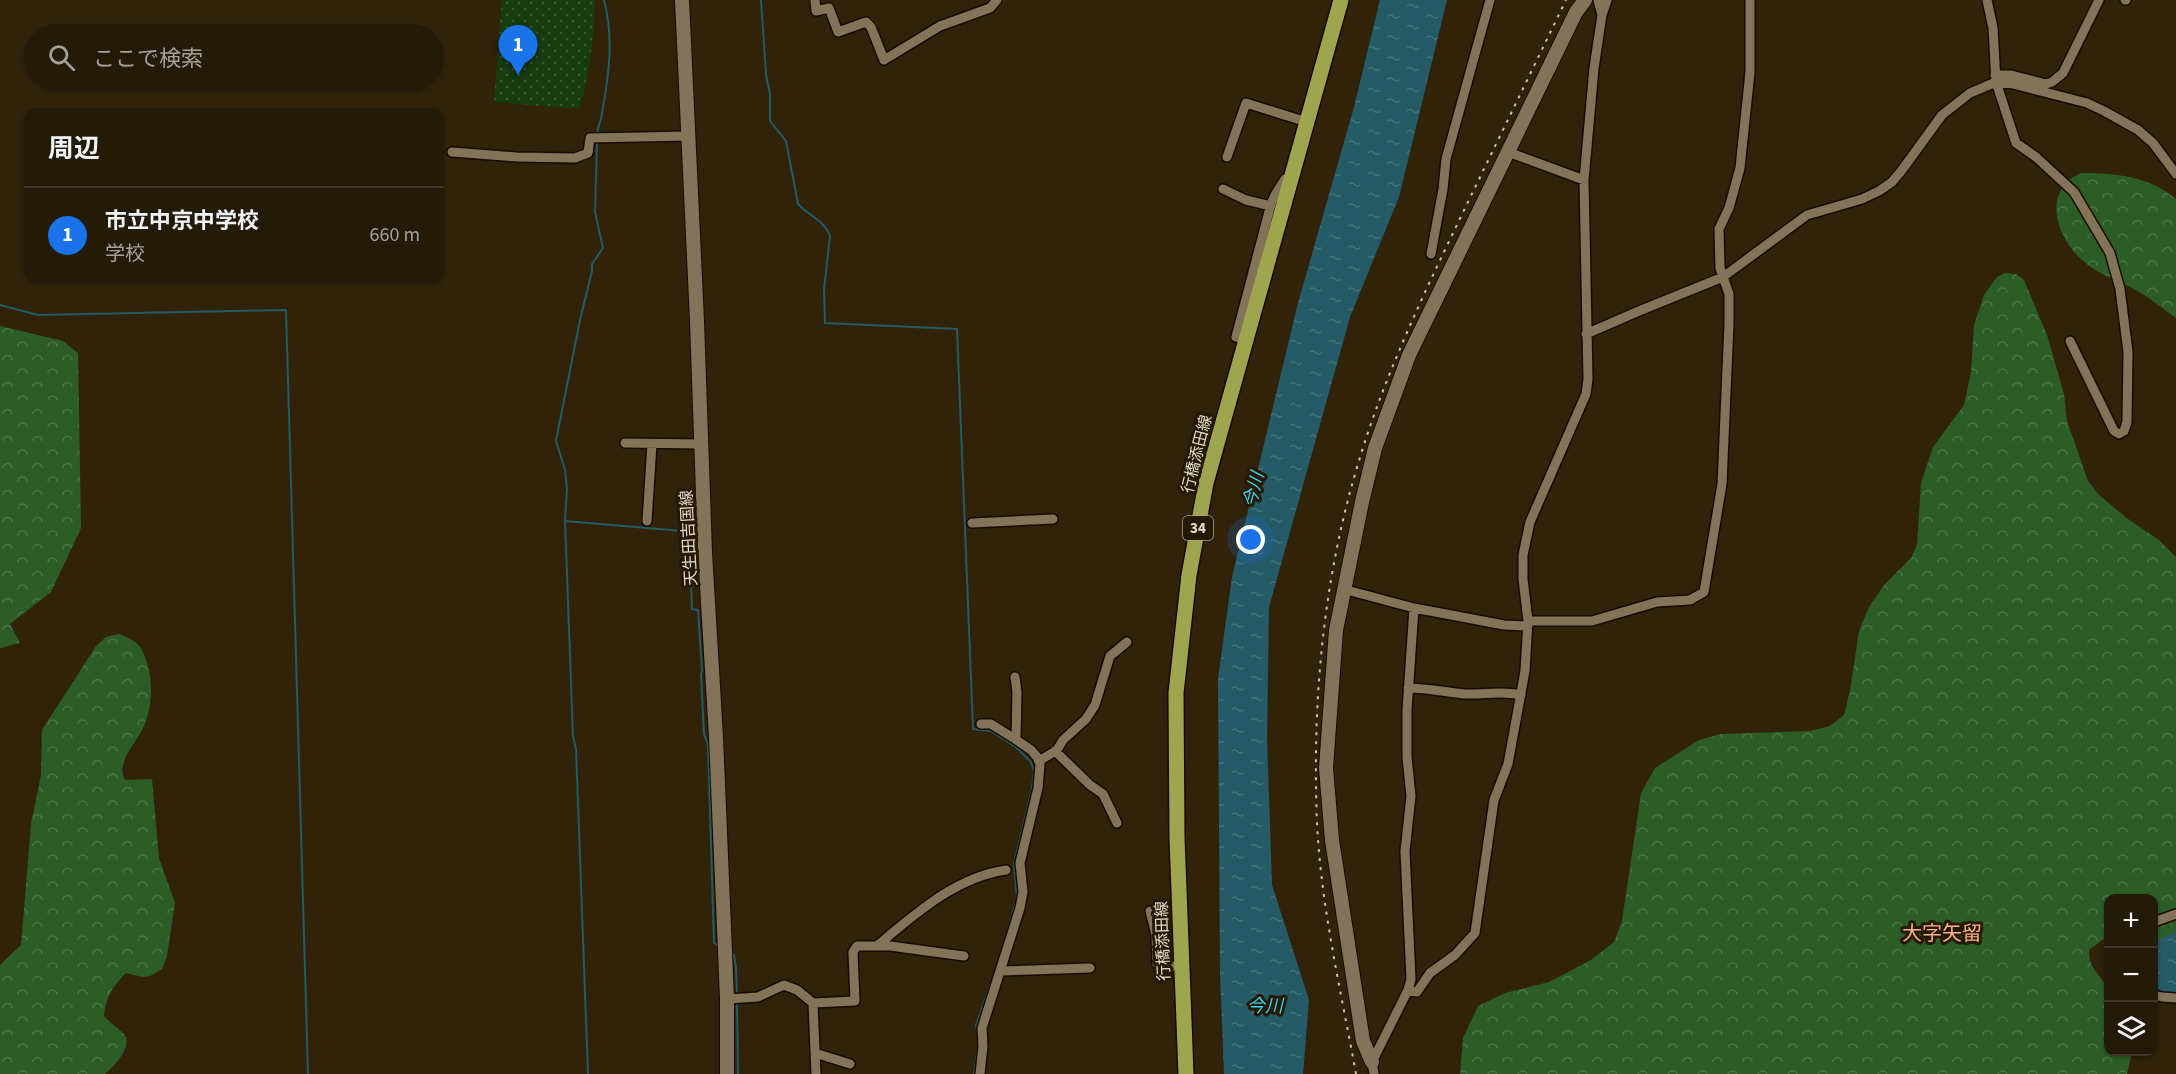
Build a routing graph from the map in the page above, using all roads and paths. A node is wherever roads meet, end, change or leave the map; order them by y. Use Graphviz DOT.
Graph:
graph roads {
  1 [pos="682,0"];
  2 [pos="815,0"];
  3 [pos="997,0"];
  4 [pos="1341,0"];
  5 [pos="1490,0"];
  6 [pos="1585,0"];
  7 [pos="1598,0"];
  8 [pos="1607,0"];
  9 [pos="1750,0"];
  10 [pos="1987,0"];
  11 [pos="2099,0"];
  12 [pos="1602,15"];
  13 [pos="1996,78"];
  14 [pos="1307,122"];
  15 [pos="688,136"];
  16 [pos="452,152"];
  17 [pos="1508,152"];
  18 [pos="1227,157"];
  19 [pos="2176,174"];
  20 [pos="1291,180"];
  21 [pos="1584,180"];
  22 [pos="1223,189"];
  23 [pos="1271,206"];
  24 [pos="1431,254"];
  25 [pos="1723,277"];
  26 [pos="1586,334"];
  27 [pos="1246,340"];
  28 [pos="2070,341"];
  29 [pos="625,443"];
  30 [pos="651,444"];
  31 [pos="701,444"];
  32 [pos="1053,519"];
  33 [pos="647,521"];
  34 [pos="972,523"];
  35 [pos="1343,590"];
  36 [pos="1414,608"];
  37 [pos="1528,623"];
  38 [pos="1127,642"];
  39 [pos="1014,677"];
  40 [pos="1408,688"];
  41 [pos="1521,695"];
  42 [pos="981,724"];
  43 [pos="1016,739"];
  44 [pos="1055,751"];
  45 [pos="1039,761"];
  46 [pos="1117,823"];
  47 [pos="1006,870"];
  48 [pos="1150,911"];
  49 [pos="2176,914"];
  50 [pos="2158,921"];
  51 [pos="878,945"];
  52 [pos="964,956"];
  53 [pos="1182,967"];
  54 [pos="1090,968"];
  55 [pos="1001,970"];
  56 [pos="1408,990"];
  57 [pos="2158,996"];
  58 [pos="2176,998"];
  59 [pos="727,999"];
  60 [pos="813,1003"];
  61 [pos="815,1053"];
  62 [pos="850,1064"];
  63 [pos="1373,1068"];
  64 [pos="727,1074"];
  65 [pos="816,1074"];
  66 [pos="980,1074"];
  67 [pos="1186,1074"];
  1 -- 15 [label="street, 天生田吉国線"];
  2 -- 3 [label="street"];
  4 -- 14 [label="main road, 行橋添田線 / 34"];
  5 -- 24 [label="street"];
  6 -- 17 [label="street"];
  7 -- 12 [label="street"];
  8 -- 12 [label="street"];
  9 -- 25 [label="street"];
  10 -- 13 [label="street"];
  11 -- 13 [label="street"];
  12 -- 21 [label="street"];
  13 -- 19 [label="street"];
  13 -- 25 [label="street"];
  13 -- 28 [label="street"];
  14 -- 18 [label="street"];
  14 -- 20 [label="main road, 行橋添田線 / 34"];
  15 -- 16 [label="street"];
  15 -- 31 [label="street, 天生田吉国線"];
  17 -- 21 [label="street"];
  17 -- 35 [label="street"];
  20 -- 23 [label="street"];
  20 -- 27 [label="main road, 行橋添田線 / 34"];
  21 -- 26 [label="street"];
  22 -- 23 [label="street"];
  23 -- 27 [label="street"];
  25 -- 26 [label="street"];
  25 -- 37 [label="street"];
  26 -- 37 [label="street"];
  27 -- 53 [label="main road, 行橋添田線 / 34"];
  29 -- 30 [label="street"];
  30 -- 31 [label="street"];
  30 -- 33 [label="street"];
  31 -- 59 [label="street, 天生田吉国線"];
  32 -- 34 [label="street"];
  35 -- 36 [label="street"];
  35 -- 63 [label="street"];
  36 -- 37 [label="street"];
  36 -- 40 [label="street"];
  37 -- 41 [label="street"];
  38 -- 44 [label="street"];
  39 -- 43 [label="street"];
  40 -- 41 [label="street"];
  40 -- 56 [label="street"];
  41 -- 56 [label="street"];
  42 -- 43 [label="street"];
  43 -- 45 [label="street"];
  44 -- 45 [label="street"];
  44 -- 46 [label="street"];
  45 -- 55 [label="street"];
  47 -- 51 [label="street"];
  48 -- 53 [label="street"];
  49 -- 50 [label="street"];
  51 -- 52 [label="street"];
  51 -- 60 [label="street"];
  53 -- 67 [label="main road, 行橋添田線 / 34"];
  54 -- 55 [label="street"];
  55 -- 66 [label="street"];
  56 -- 63 [label="street"];
  57 -- 58 [label="street"];
  59 -- 60 [label="street"];
  59 -- 64 [label="street, 天生田吉国線"];
  60 -- 61 [label="street"];
  61 -- 62 [label="street"];
  61 -- 65 [label="street"];
}
